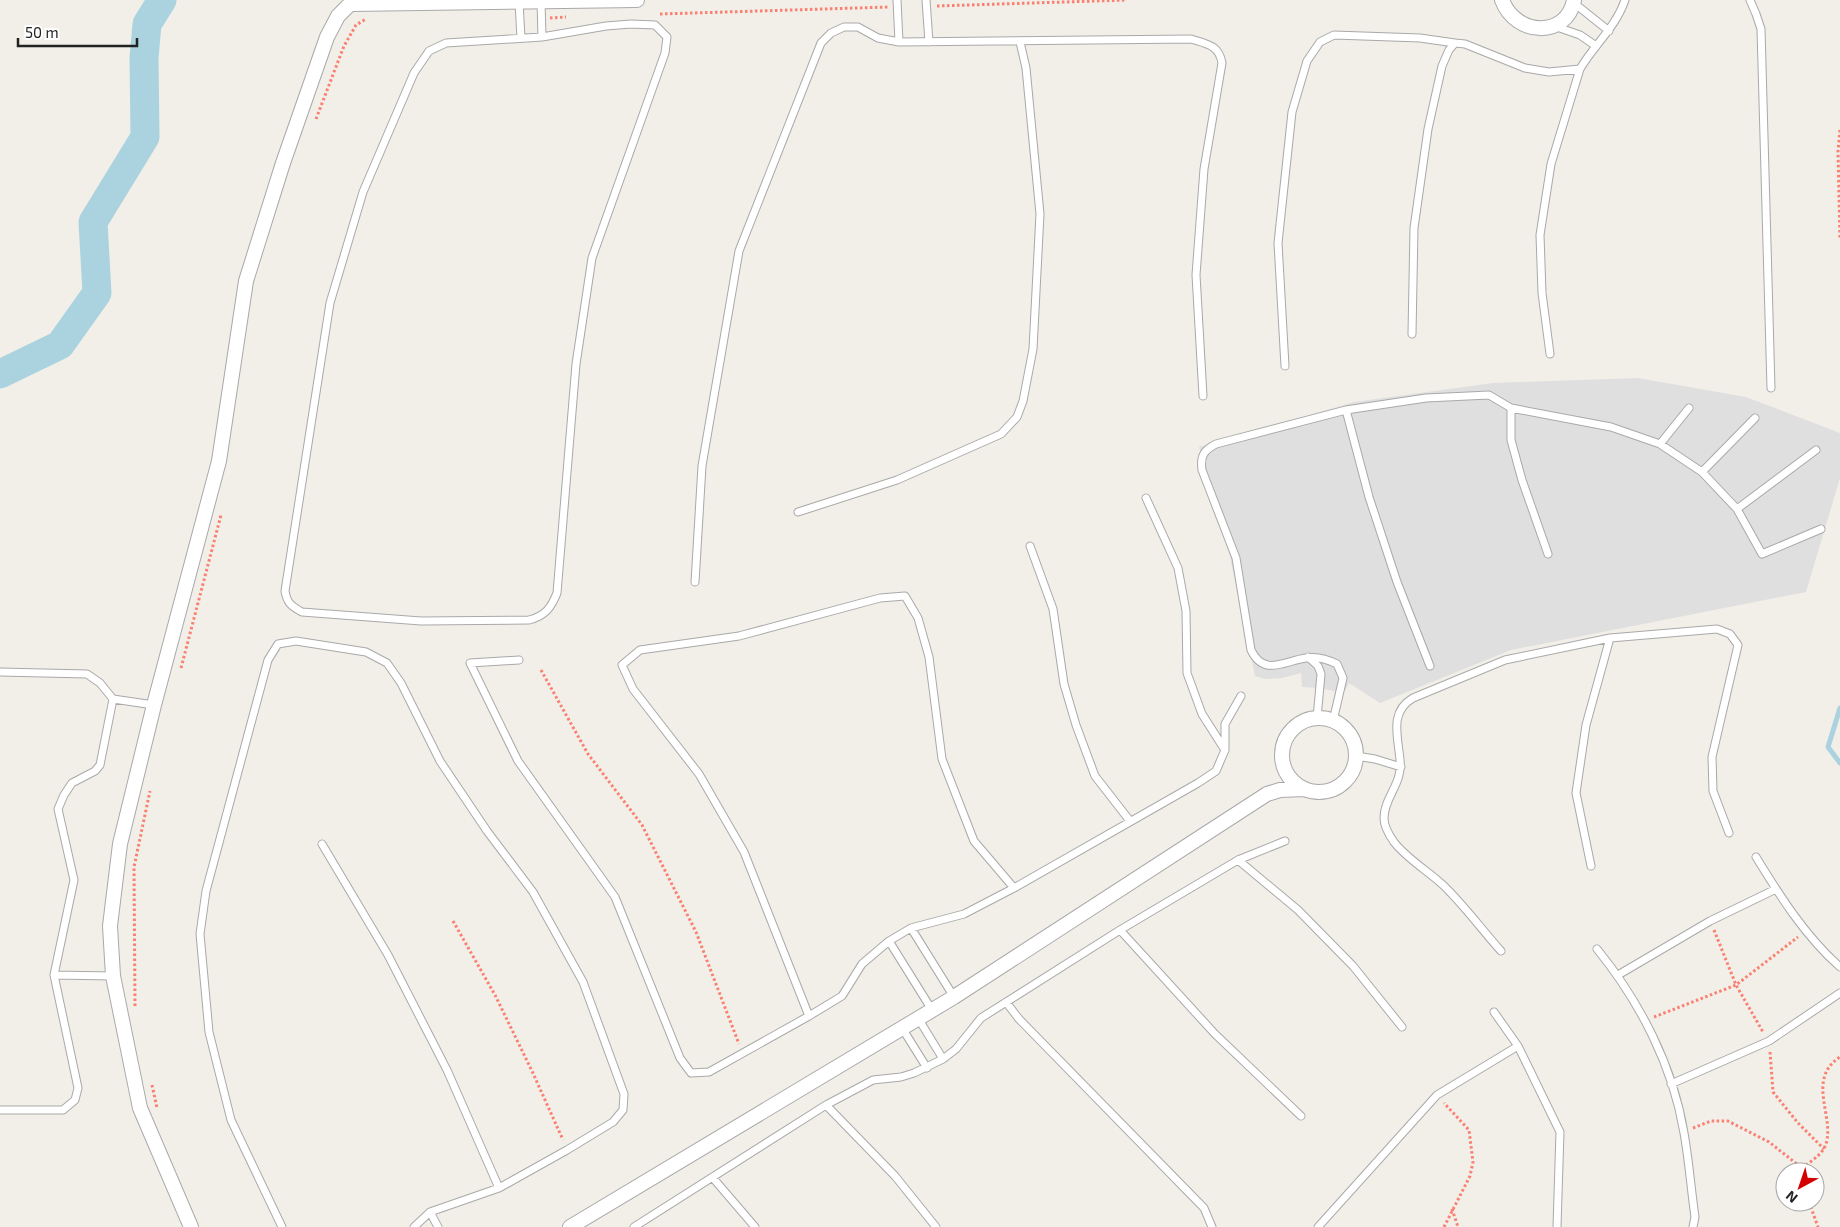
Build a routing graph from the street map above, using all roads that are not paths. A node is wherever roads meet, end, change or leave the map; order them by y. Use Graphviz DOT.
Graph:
graph roads {
  1 [pos="576,0"];
  2 [pos="595,0"];
  3 [pos="637,0"];
  4 [pos="1500,0"];
  5 [pos="1625,0"];
  6 [pos="1750,0"];
  7 [pos="351,2"];
  8 [pos="519,2"];
  9 [pos="541,2"];
  10 [pos="1574,2"];
  11 [pos="926,3"];
  12 [pos="897,4"];
  13 [pos="1554,26"];
  14 [pos="1608,31"];
  15 [pos="542,37"];
  16 [pos="521,38"];
  17 [pos="899,42"];
  18 [pos="929,42"];
  19 [pos="1020,42"];
  20 [pos="1455,44"];
  21 [pos="1596,46"];
  22 [pos="1580,69"];
  23 [pos="1412,334"];
  24 [pos="1550,354"];
  25 [pos="1285,366"];
  26 [pos="1771,388"];
  27 [pos="1202,396"];
  28 [pos="1511,408"];
  29 [pos="1689,408"];
  30 [pos="1346,410"];
  31 [pos="1755,418"];
  32 [pos="1660,444"];
  33 [pos="1816,450"];
  34 [pos="1702,472"];
  35 [pos="1146,498"];
  36 [pos="1737,509"];
  37 [pos="798,512"];
  38 [pos="1821,530"];
  39 [pos="1030,546"];
  40 [pos="1548,554"];
  41 [pos="695,582"];
  42 [pos="1610,638"];
  43 [pos="1308,657"];
  44 [pos="519,660"];
  45 [pos="1430,666"];
  46 [pos="0,672"];
  47 [pos="1241,696"];
  48 [pos="113,699"];
  49 [pos="154,705"];
  50 [pos="1317,718"];
  51 [pos="1333,720"];
  52 [pos="1225,750"];
  53 [pos="1356,756"];
  54 [pos="1282,760"];
  55 [pos="1401,767"];
  56 [pos="1305,789"];
  57 [pos="1267,794"];
  58 [pos="1130,821"];
  59 [pos="1729,833"];
  60 [pos="1285,841"];
  61 [pos="322,844"];
  62 [pos="1756,857"];
  63 [pos="1238,860"];
  64 [pos="1591,866"];
  65 [pos="1014,888"];
  66 [pos="1776,889"];
  67 [pos="911,928"];
  68 [pos="1120,930"];
  69 [pos="889,941"];
  70 [pos="1597,949"];
  71 [pos="1501,952"];
  72 [pos="1840,967"];
  73 [pos="54,975"];
  74 [pos="1618,975"];
  75 [pos="113,976"];
  76 [pos="1840,993"];
  77 [pos="954,997"];
  78 [pos="1006,1002"];
  79 [pos="932,1010"];
  80 [pos="1494,1012"];
  81 [pos="809,1016"];
  82 [pos="918,1018"];
  83 [pos="902,1027"];
  84 [pos="1402,1027"];
  85 [pos="1518,1046"];
  86 [pos="943,1059"];
  87 [pos="928,1068"];
  88 [pos="1672,1084"];
  89 [pos="826,1105"];
  90 [pos="0,1110"];
  91 [pos="1301,1116"];
  92 [pos="713,1178"];
  93 [pos="500,1188"];
  94 [pos="430,1212"];
  95 [pos="191,1227"];
  96 [pos="282,1227"];
  97 [pos="414,1227"];
  98 [pos="438,1227"];
  99 [pos="570,1227"];
  100 [pos="634,1227"];
  101 [pos="755,1227"];
  102 [pos="936,1227"];
  103 [pos="1212,1227"];
  104 [pos="1318,1227"];
  105 [pos="1557,1227"];
  106 [pos="1693,1227"];
  1 -- 2 [label="street"];
  1 -- 9 [label="street"];
  2 -- 3 [label="street"];
  4 -- 13 [label="street"];
  5 -- 14 [label="lane"];
  6 -- 26 [label="lane"];
  7 -- 8 [label="street"];
  7 -- 49 [label="street"];
  8 -- 9 [label="street"];
  8 -- 16 [label="lane"];
  9 -- 15 [label="lane"];
  10 -- 13 [label="street"];
  10 -- 14 [label="lane"];
  11 -- 18 [label="lane"];
  12 -- 17 [label="lane"];
  13 -- 21 [label="lane"];
  14 -- 21 [label="lane"];
  15 -- 16 [label="lane"];
  15 -- 16 [label="lane"];
  17 -- 18 [label="lane"];
  17 -- 41 [label="lane"];
  18 -- 19 [label="lane"];
  19 -- 27 [label="lane"];
  19 -- 37 [label="lane"];
  20 -- 22 [label="lane"];
  20 -- 23 [label="lane"];
  20 -- 25 [label="lane"];
  21 -- 22 [label="lane"];
  22 -- 24 [label="lane"];
  28 -- 30 [label="lane"];
  28 -- 32 [label="lane"];
  28 -- 40 [label="lane"];
  29 -- 32 [label="lane"];
  30 -- 43 [label="lane"];
  30 -- 45 [label="lane"];
  31 -- 34 [label="lane"];
  32 -- 34 [label="lane"];
  33 -- 36 [label="lane"];
  34 -- 36 [label="lane"];
  35 -- 52 [label="lane"];
  36 -- 38 [label="lane"];
  39 -- 58 [label="lane"];
  42 -- 55 [label="lane"];
  42 -- 59 [label="lane"];
  42 -- 64 [label="lane"];
  43 -- 50 [label="lane"];
  43 -- 51 [label="lane"];
  44 -- 81 [label="lane"];
  46 -- 48 [label="lane"];
  47 -- 52 [label="lane"];
  48 -- 49 [label="lane"];
  48 -- 73 [label="lane"];
  49 -- 75 [label="street"];
  50 -- 51 [label="street"];
  50 -- 54 [label="street"];
  51 -- 53 [label="street"];
  52 -- 58 [label="lane"];
  53 -- 55 [label="lane"];
  53 -- 56 [label="street"];
  54 -- 56 [label="street"];
  54 -- 57 [label="street"];
  55 -- 71 [label="lane"];
  56 -- 57 [label="street"];
  57 -- 77 [label="street"];
  58 -- 65 [label="lane"];
  60 -- 63 [label="lane"];
  61 -- 93 [label="lane"];
  62 -- 66 [label="lane"];
  63 -- 68 [label="lane"];
  63 -- 84 [label="lane"];
  65 -- 67 [label="lane"];
  65 -- 81 [label="lane"];
  66 -- 72 [label="lane"];
  66 -- 74 [label="lane"];
  67 -- 69 [label="lane"];
  67 -- 77 [label="lane"];
  68 -- 78 [label="lane"];
  68 -- 91 [label="lane"];
  69 -- 79 [label="lane"];
  69 -- 81 [label="lane"];
  70 -- 74 [label="lane"];
  73 -- 75 [label="lane"];
  73 -- 90 [label="lane"];
  74 -- 88 [label="lane"];
  75 -- 95 [label="street"];
  76 -- 88 [label="lane"];
  77 -- 79 [label="street"];
  78 -- 86 [label="lane"];
  78 -- 103 [label="lane"];
  79 -- 82 [label="street"];
  80 -- 85 [label="lane"];
  82 -- 83 [label="street"];
  82 -- 86 [label="lane"];
  83 -- 87 [label="lane"];
  83 -- 99 [label="street"];
  85 -- 104 [label="lane"];
  85 -- 105 [label="lane"];
  86 -- 87 [label="lane"];
  87 -- 89 [label="lane"];
  88 -- 106 [label="lane"];
  89 -- 92 [label="lane"];
  89 -- 102 [label="lane"];
  92 -- 100 [label="lane"];
  92 -- 101 [label="lane"];
  93 -- 94 [label="lane"];
  93 -- 96 [label="lane"];
  94 -- 97 [label="lane"];
  94 -- 98 [label="lane"];
}
